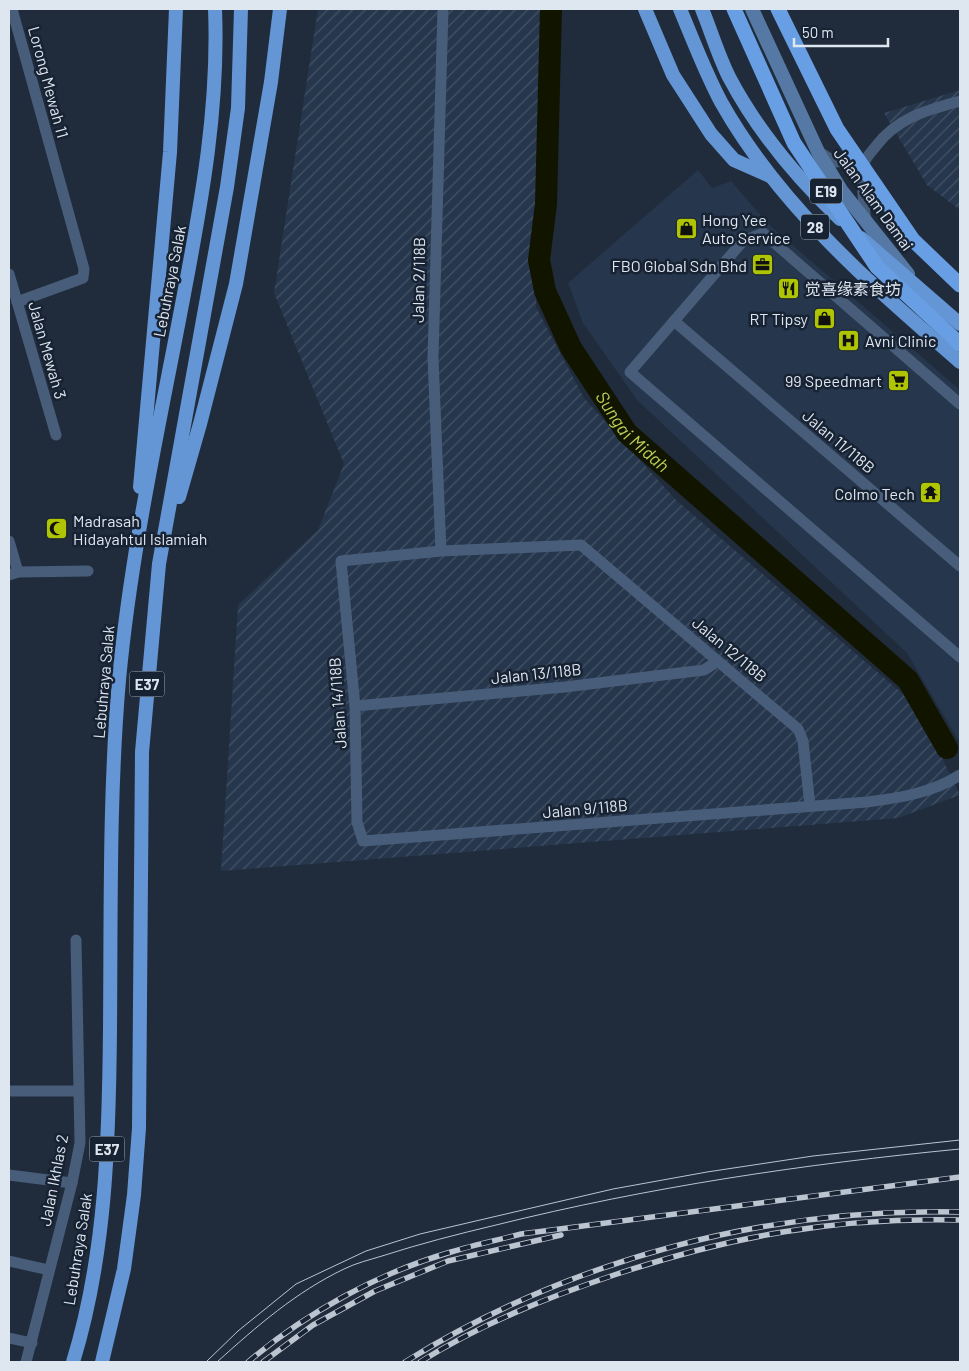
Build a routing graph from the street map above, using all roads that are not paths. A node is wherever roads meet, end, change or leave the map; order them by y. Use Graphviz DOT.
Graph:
graph roads {
  1 [pos="12,9"];
  2 [pos="215,9"];
  3 [pos="241,9"];
  4 [pos="280,9"];
  5 [pos="442,9"];
  6 [pos="645,9"];
  7 [pos="680,9"];
  8 [pos="702,9"];
  9 [pos="734,9"];
  10 [pos="752,9"];
  11 [pos="778,9"];
  12 [pos="175,12"];
  13 [pos="960,102"];
  14 [pos="817,150"];
  15 [pos="865,160"];
  16 [pos="771,177"];
  17 [pos="866,223"];
  18 [pos="9,274"];
  19 [pos="960,285"];
  20 [pos="925,296"];
  21 [pos="16,302"];
  22 [pos="674,321"];
  23 [pos="960,324"];
  24 [pos="960,344"];
  25 [pos="960,362"];
  26 [pos="960,404"];
  27 [pos="56,435"];
  28 [pos="9,541"];
  29 [pos="441,551"];
  30 [pos="158,564"];
  31 [pos="960,566"];
  32 [pos="132,570"];
  33 [pos="88,571"];
  34 [pos="13,574"];
  35 [pos="960,657"];
  36 [pos="718,661"];
  37 [pos="355,706"];
  38 [pos="960,775"];
  39 [pos="810,806"];
  40 [pos="363,842"];
  41 [pos="76,940"];
  42 [pos="78,1091"];
  43 [pos="9,1092"];
  44 [pos="9,1175"];
  45 [pos="72,1183"];
  46 [pos="9,1261"];
  47 [pos="49,1270"];
  48 [pos="9,1338"];
  49 [pos="32,1343"];
  50 [pos="26,1362"];
  51 [pos="73,1362"];
  52 [pos="102,1362"];
  1 -- 21 [label="street, Lorong Mewah 11"];
  2 -- 32 [label="highway, Lebuhraya Salak / E37"];
  3 -- 30 [label="highway, E37"];
  4 -- 30 [label="highway"];
  5 -- 29 [label="street, Jalan 2/118B"];
  6 -- 16 [label="highway"];
  7 -- 16 [label="highway, 28"];
  8 -- 20 [label="highway, 28"];
  9 -- 24 [label="highway, E19, bridge"];
  10 -- 14 [label="main road, Jalan Alam Damai"];
  11 -- 19 [label="highway, E19, bridge"];
  12 -- 32 [label="highway"];
  13 -- 15 [label="street"];
  14 -- 15 [label="street"];
  14 -- 17 [label="main road, Jalan Alam Damai"];
  15 -- 17 [label="street"];
  16 -- 25 [label="highway, 28"];
  17 -- 20 [label="main road, Jalan Alam Damai"];
  18 -- 21 [label="street, Jalan Mewah 3"];
  20 -- 23 [label="highway, 28"];
  21 -- 27 [label="street, Jalan Mewah 3"];
  22 -- 26 [label="street"];
  22 -- 31 [label="street, Jalan 11/118B"];
  22 -- 35 [label="street"];
  28 -- 34 [label="street"];
  29 -- 36 [label="street, Jalan 12/118B"];
  29 -- 37 [label="street, Jalan 14/118B"];
  30 -- 52 [label="highway, E37"];
  32 -- 51 [label="highway, Lebuhraya Salak / E37"];
  33 -- 34 [label="street"];
  36 -- 37 [label="street, Jalan 13/118B"];
  36 -- 39 [label="street, Jalan 12/118B"];
  37 -- 40 [label="street, Jalan 14/118B"];
  38 -- 39 [label="street, Jalan 9/118B"];
  39 -- 40 [label="street, Jalan 9/118B"];
  41 -- 42 [label="street, Jalan Ikhlas 2"];
  42 -- 43 [label="street"];
  42 -- 45 [label="street, Jalan Ikhlas 2"];
  44 -- 45 [label="street"];
  45 -- 47 [label="street, Jalan Ikhlas 2"];
  46 -- 47 [label="street"];
  47 -- 49 [label="street, Jalan Ikhlas 2"];
  48 -- 49 [label="street"];
  49 -- 50 [label="street, Jalan Ikhlas 2"];
}
